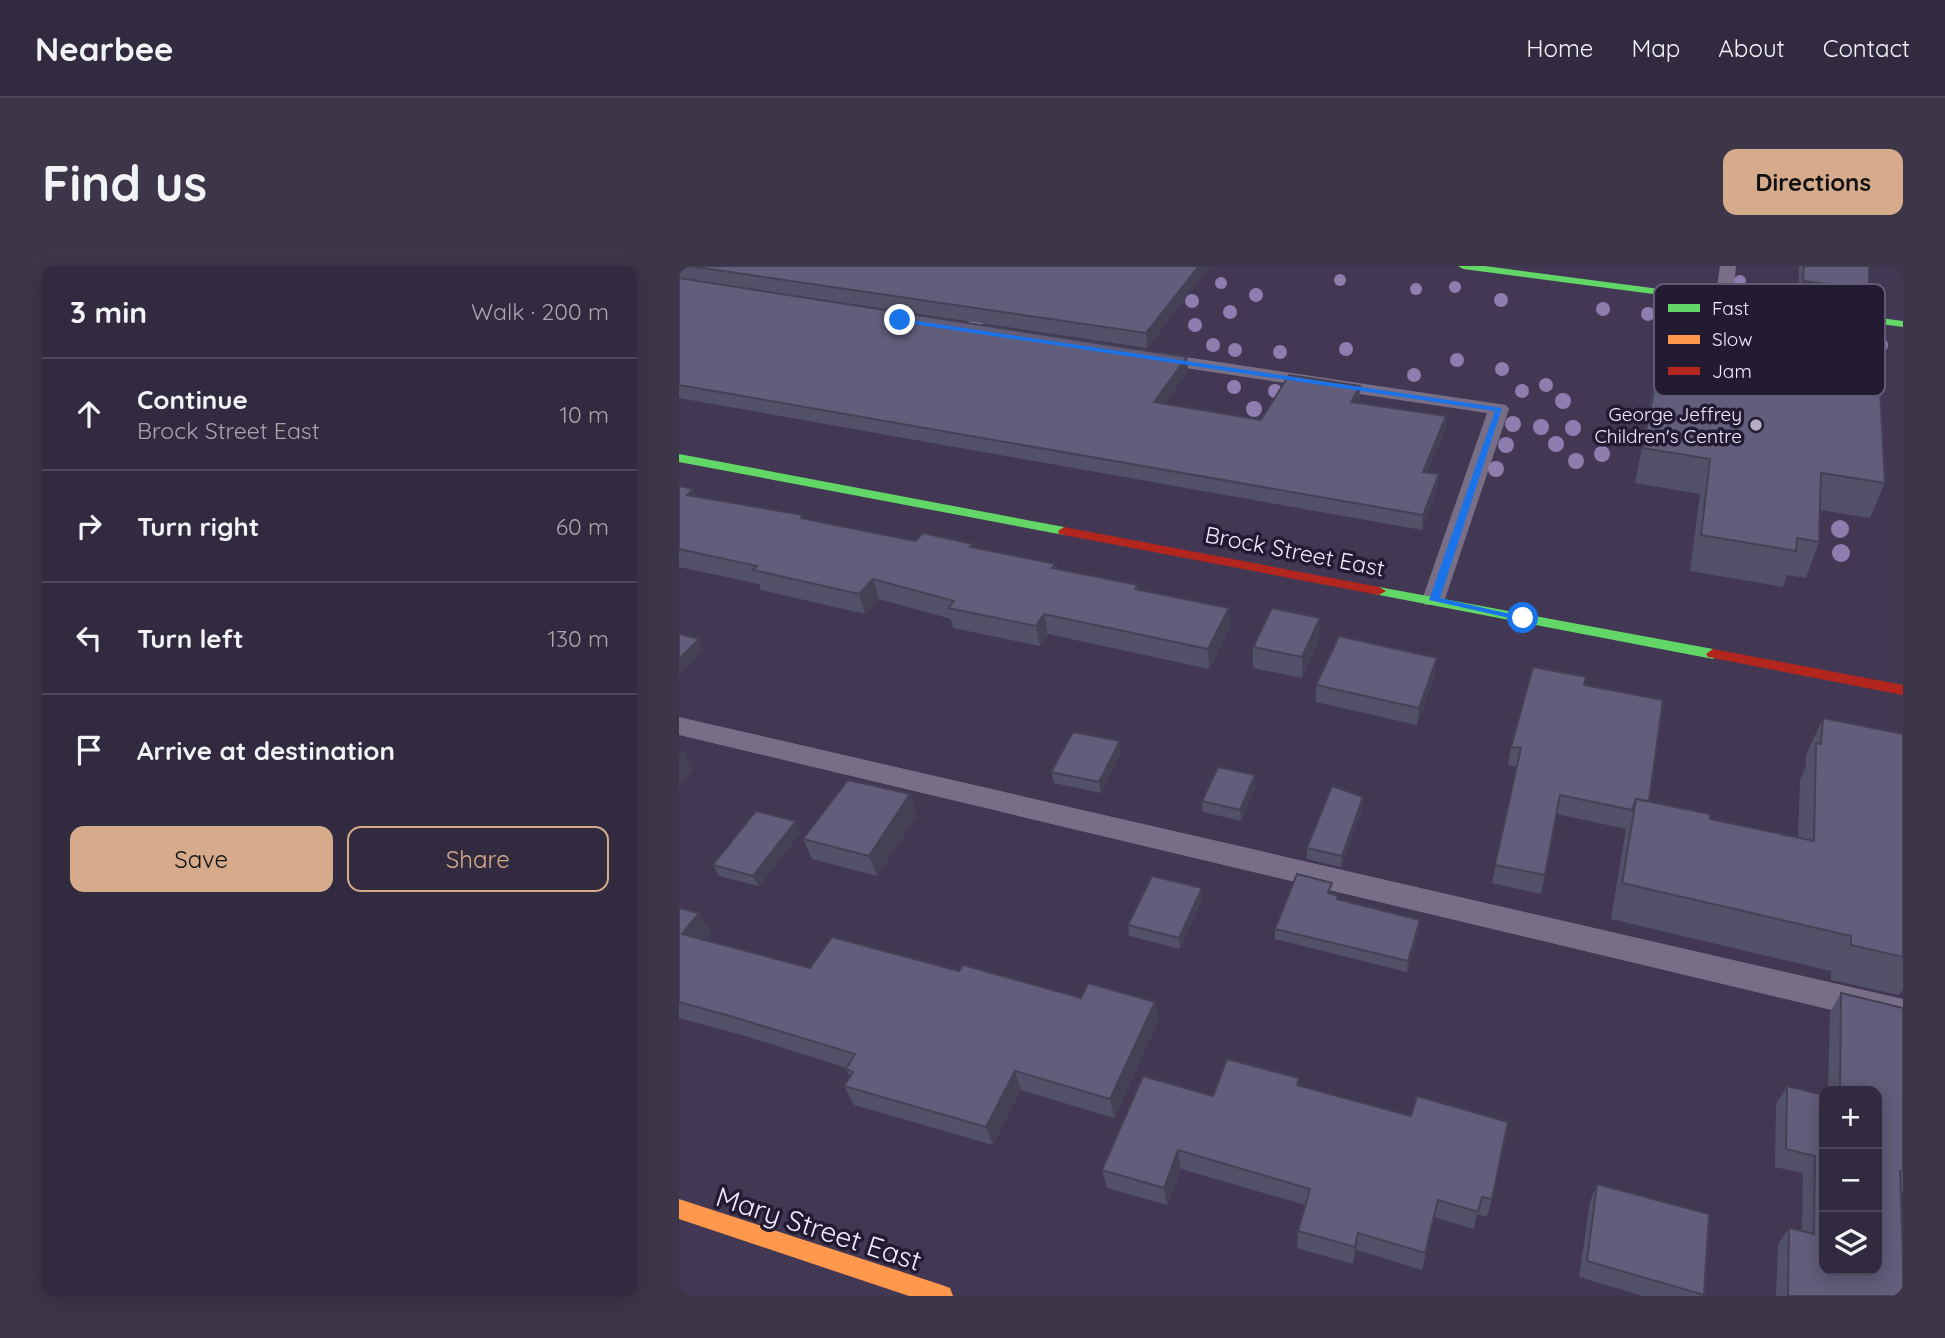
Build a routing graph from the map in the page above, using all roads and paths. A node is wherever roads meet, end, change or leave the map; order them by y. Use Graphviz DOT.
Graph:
graph roads {
  1 [pos="1463,266"];
  2 [pos="1728,266"];
  3 [pos="1726,284"];
  4 [pos="1654,291"];
  5 [pos="1885,322"];
  6 [pos="1903,324"];
  7 [pos="1136,355"];
  8 [pos="679,458"];
  9 [pos="1434,600"];
  10 [pos="1903,690"];
  11 [pos="679,726"];
  12 [pos="1903,1013"];
  13 [pos="679,1209"];
  14 [pos="942,1296"];
  1 -- 4 [label="street"];
  2 -- 3 [label="lane"];
  5 -- 6 [label="street"];
  7 -- 9 [label="lane"];
  8 -- 9 [label="street, Brock Street East"];
  9 -- 10 [label="street, Brock Street East"];
  11 -- 12 [label="lane"];
  13 -- 14 [label="street, Mary Street East"];
}
